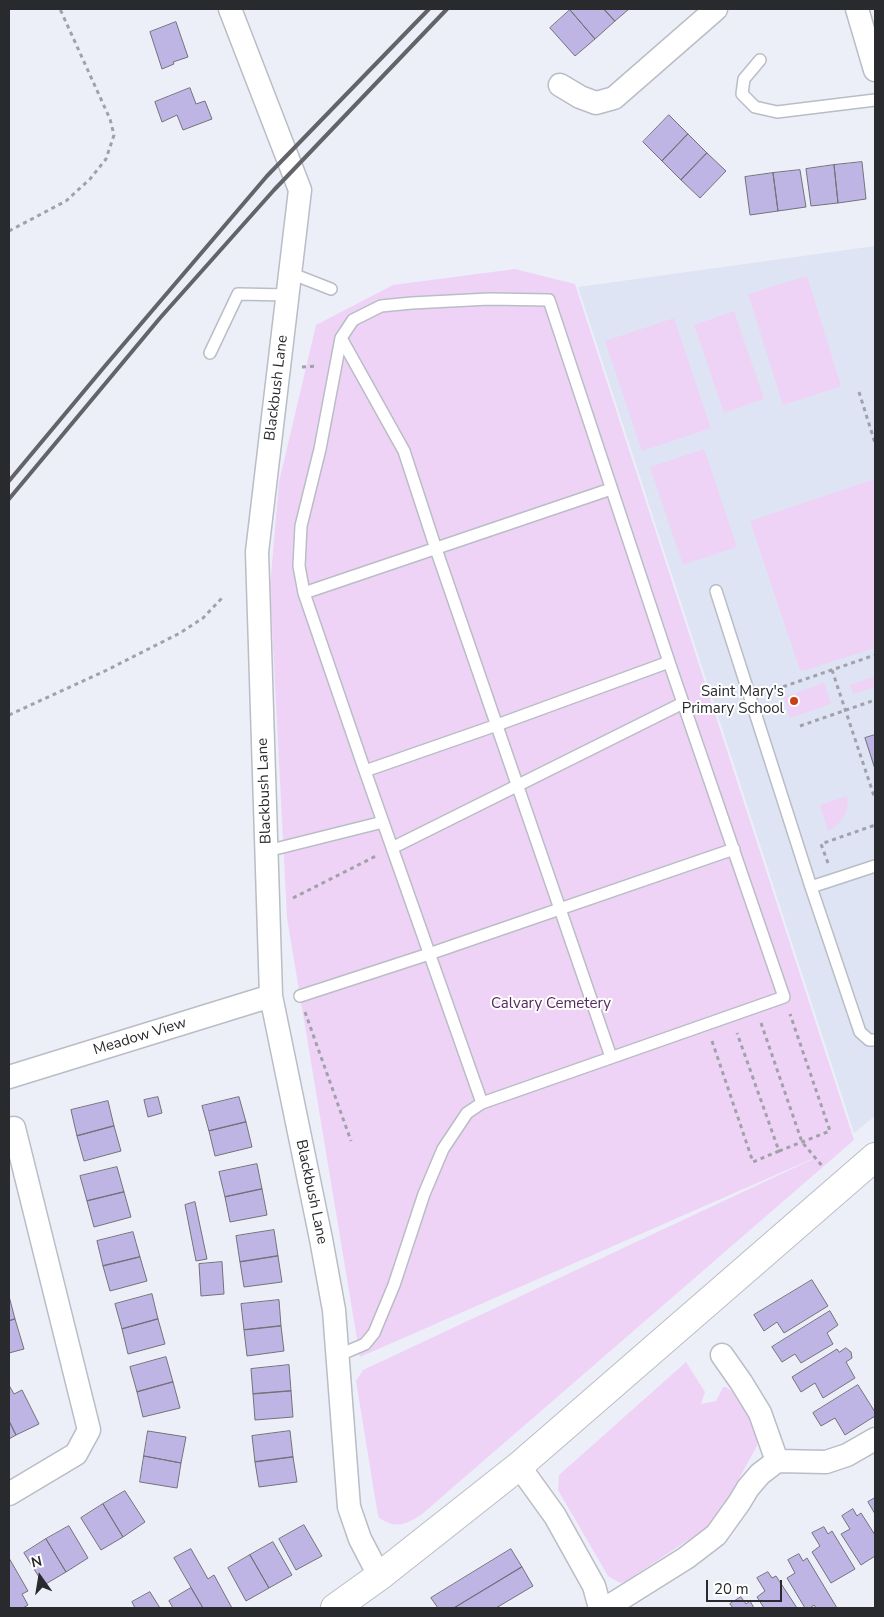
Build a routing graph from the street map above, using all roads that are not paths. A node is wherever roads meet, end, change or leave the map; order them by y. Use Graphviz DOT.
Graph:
graph roads {
  1 [pos="230,9"];
  2 [pos="716,9"];
  3 [pos="857,9"];
  4 [pos="760,60"];
  5 [pos="875,70"];
  6 [pos="560,85"];
  7 [pos="875,100"];
  8 [pos="289,284"];
  9 [pos="330,289"];
  10 [pos="341,338"];
  11 [pos="210,353"];
  12 [pos="611,489"];
  13 [pos="436,549"];
  14 [pos="716,591"];
  15 [pos="304,593"];
  16 [pos="669,662"];
  17 [pos="683,703"];
  18 [pos="497,725"];
  19 [pos="365,771"];
  20 [pos="518,785"];
  21 [pos="383,822"];
  22 [pos="392,848"];
  23 [pos="734,849"];
  24 [pos="266,851"];
  25 [pos="875,866"];
  26 [pos="811,888"];
  27 [pos="560,908"];
  28 [pos="429,954"];
  29 [pos="271,996"];
  30 [pos="300,996"];
  31 [pos="875,1040"];
  32 [pos="611,1057"];
  33 [pos="9,1077"];
  34 [pos="482,1103"];
  35 [pos="14,1128"];
  36 [pos="875,1157"];
  37 [pos="722,1355"];
  38 [pos="337,1356"];
  39 [pos="875,1439"];
  40 [pos="777,1461"];
  41 [pos="519,1466"];
  42 [pos="9,1494"];
  43 [pos="376,1568"];
  44 [pos="335,1608"];
  45 [pos="600,1608"];
  46 [pos="606,1608"];
  1 -- 8 [label="street, Blackbush Lane"];
  2 -- 6 [label="street"];
  3 -- 5 [label="street"];
  4 -- 7 [label="lane"];
  8 -- 9 [label="lane"];
  8 -- 11 [label="lane"];
  8 -- 24 [label="street, Blackbush Lane"];
  10 -- 12 [label="lane"];
  10 -- 13 [label="lane"];
  10 -- 15 [label="lane"];
  12 -- 13 [label="lane"];
  12 -- 16 [label="lane"];
  13 -- 15 [label="lane"];
  13 -- 18 [label="lane"];
  14 -- 26 [label="lane"];
  15 -- 19 [label="lane"];
  16 -- 17 [label="lane"];
  16 -- 18 [label="lane"];
  17 -- 20 [label="lane"];
  17 -- 23 [label="lane"];
  18 -- 19 [label="lane"];
  18 -- 20 [label="lane"];
  19 -- 21 [label="lane"];
  20 -- 22 [label="lane"];
  20 -- 27 [label="lane"];
  21 -- 22 [label="lane"];
  21 -- 24 [label="lane"];
  22 -- 28 [label="lane"];
  23 -- 27 [label="lane"];
  23 -- 32 [label="lane"];
  24 -- 29 [label="street, Blackbush Lane"];
  25 -- 26 [label="lane"];
  26 -- 31 [label="lane"];
  27 -- 28 [label="lane"];
  27 -- 32 [label="lane"];
  28 -- 30 [label="lane"];
  28 -- 34 [label="lane"];
  29 -- 33 [label="street, Meadow View"];
  29 -- 38 [label="street, Blackbush Lane"];
  32 -- 34 [label="lane"];
  34 -- 38 [label="lane"];
  35 -- 42 [label="street"];
  36 -- 41 [label="street"];
  37 -- 40 [label="street"];
  38 -- 43 [label="street, Blackbush Lane"];
  39 -- 40 [label="street"];
  40 -- 46 [label="street"];
  41 -- 43 [label="street"];
  41 -- 45 [label="street"];
  43 -- 44 [label="street"];
}
